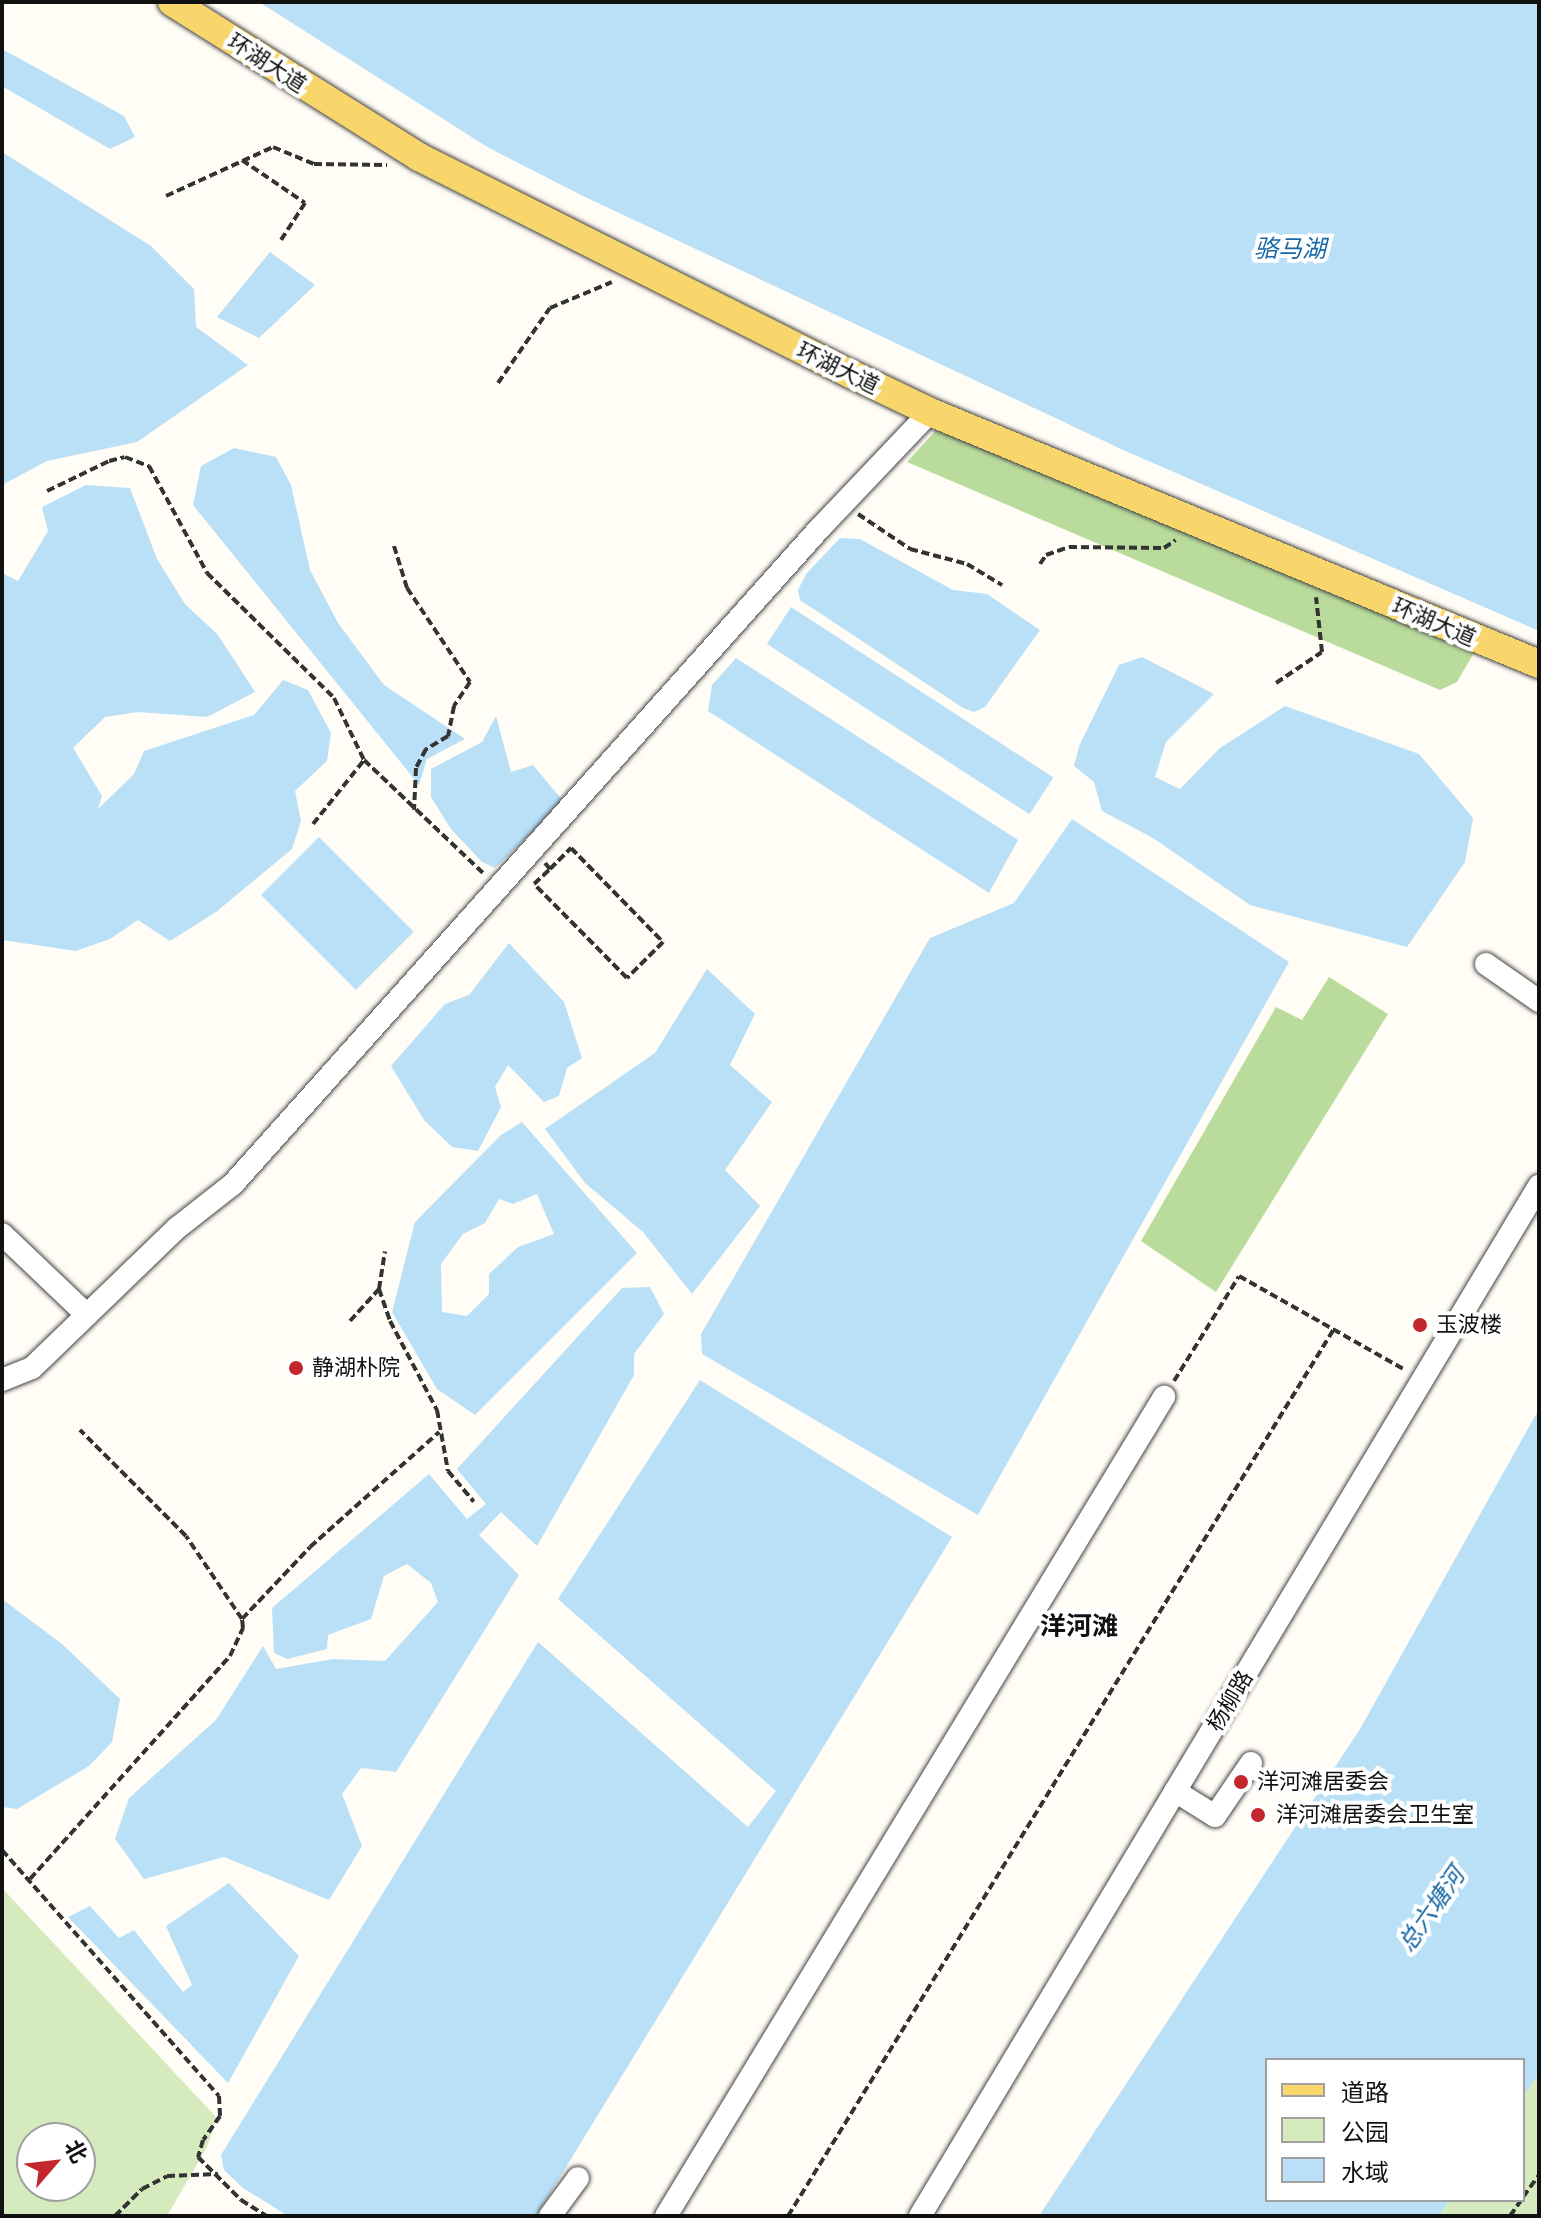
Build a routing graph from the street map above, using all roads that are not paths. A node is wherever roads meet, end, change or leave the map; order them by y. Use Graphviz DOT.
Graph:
graph roads {
  1 [pos="172,2"];
  2 [pos="930,412"];
  3 [pos="1539,664"];
  4 [pos="1486,964"];
  5 [pos="1539,1001"];
  6 [pos="1539,1186"];
  7 [pos="2,1234"];
  8 [pos="87,1315"];
  9 [pos="2,1380"];
  10 [pos="1164,1397"];
  11 [pos="1251,1763"];
  12 [pos="1175,1791"];
  13 [pos="578,2178"];
  14 [pos="550,2216"];
  15 [pos="666,2216"];
  16 [pos="920,2216"];
  1 -- 2 [label="main road, 环湖大道"];
  2 -- 3 [label="main road, 环湖大道"];
  2 -- 8 [label="street"];
  4 -- 5 [label="street"];
  6 -- 12 [label="street, 杨柳路"];
  7 -- 8 [label="street"];
  8 -- 9 [label="street"];
  10 -- 15 [label="street"];
  11 -- 12 [label="street"];
  12 -- 16 [label="street, 杨柳路"];
  13 -- 14 [label="street"];
}
